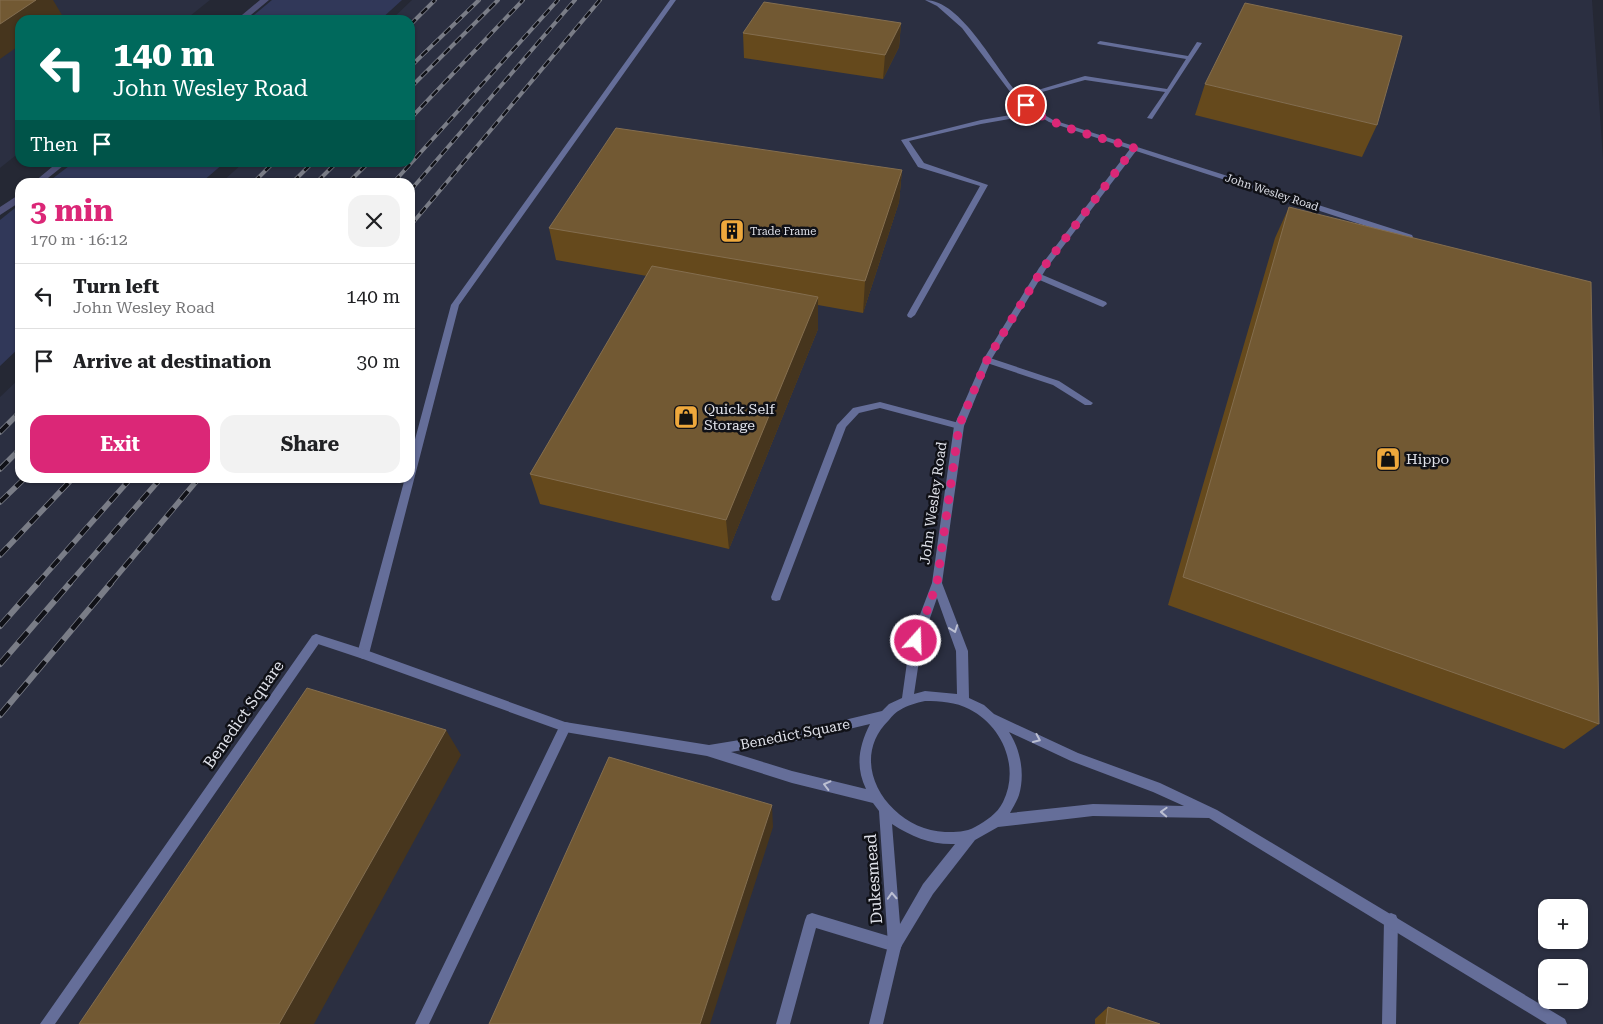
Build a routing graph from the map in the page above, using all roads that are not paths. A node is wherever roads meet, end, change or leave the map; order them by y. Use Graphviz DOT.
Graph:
graph roads {
  1 [pos="673,0"];
  2 [pos="928,0"];
  3 [pos="1100,43"];
  4 [pos="1198,43"];
  5 [pos="1189,58"];
  6 [pos="1169,91"];
  7 [pos="1017,97"];
  8 [pos="1035,113"];
  9 [pos="1150,118"];
  10 [pos="1134,148"];
  11 [pos="1409,237"];
  12 [pos="1038,276"];
  13 [pos="1103,304"];
  14 [pos="911,315"];
  15 [pos="987,360"];
  16 [pos="1088,403"];
  17 [pos="959,426"];
  18 [pos="415,458"];
  19 [pos="408,483"];
  20 [pos="937,583"];
  21 [pos="776,596"];
  22 [pos="363,654"];
  23 [pos="907,700"];
  24 [pos="964,701"];
  25 [pos="883,716"];
  26 [pos="993,719"];
  27 [pos="565,727"];
  28 [pos="707,750"];
  29 [pos="874,797"];
  30 [pos="885,811"];
  31 [pos="1213,814"];
  32 [pos="996,821"];
  33 [pos="970,836"];
  34 [pos="1391,920"];
  35 [pos="894,945"];
  36 [pos="47,1024"];
  37 [pos="422,1024"];
  38 [pos="783,1024"];
  39 [pos="876,1024"];
  40 [pos="1389,1024"];
  41 [pos="1560,1024"];
  1 -- 18 [label="street"];
  2 -- 7 [label="street, John Wesley Road"];
  3 -- 5 [label="street"];
  4 -- 5 [label="street"];
  5 -- 6 [label="street"];
  6 -- 7 [label="street"];
  6 -- 9 [label="street"];
  7 -- 8 [label="street, John Wesley Road"];
  8 -- 10 [label="street, John Wesley Road"];
  8 -- 14 [label="street"];
  10 -- 11 [label="street, John Wesley Road"];
  10 -- 12 [label="street, John Wesley Road"];
  12 -- 13 [label="street"];
  12 -- 15 [label="street, John Wesley Road"];
  15 -- 16 [label="street"];
  15 -- 17 [label="street, John Wesley Road"];
  17 -- 20 [label="street, John Wesley Road"];
  17 -- 21 [label="street"];
  19 -- 22 [label="street"];
  20 -- 23 [label="street, John Wesley Road"];
  20 -- 24 [label="street, John Wesley Road, one-way"];
  22 -- 27 [label="street, Benedict Square"];
  22 -- 36 [label="street, Benedict Square"];
  23 -- 24 [label="street"];
  23 -- 25 [label="street"];
  24 -- 26 [label="street"];
  25 -- 28 [label="street, Benedict Square"];
  25 -- 29 [label="street"];
  26 -- 31 [label="street, one-way"];
  26 -- 32 [label="street"];
  27 -- 28 [label="street, Benedict Square"];
  27 -- 37 [label="street"];
  29 -- 28 [label="street, Benedict Square, one-way"];
  29 -- 30 [label="street"];
  30 -- 33 [label="street"];
  35 -- 30 [label="street, Dukesmead, one-way"];
  31 -- 32 [label="street, one-way"];
  31 -- 34 [label="street"];
  32 -- 33 [label="street"];
  33 -- 35 [label="street, Dukesmead"];
  34 -- 40 [label="street"];
  34 -- 41 [label="street"];
  35 -- 38 [label="street"];
  35 -- 39 [label="street, Dukesmead"];
}
